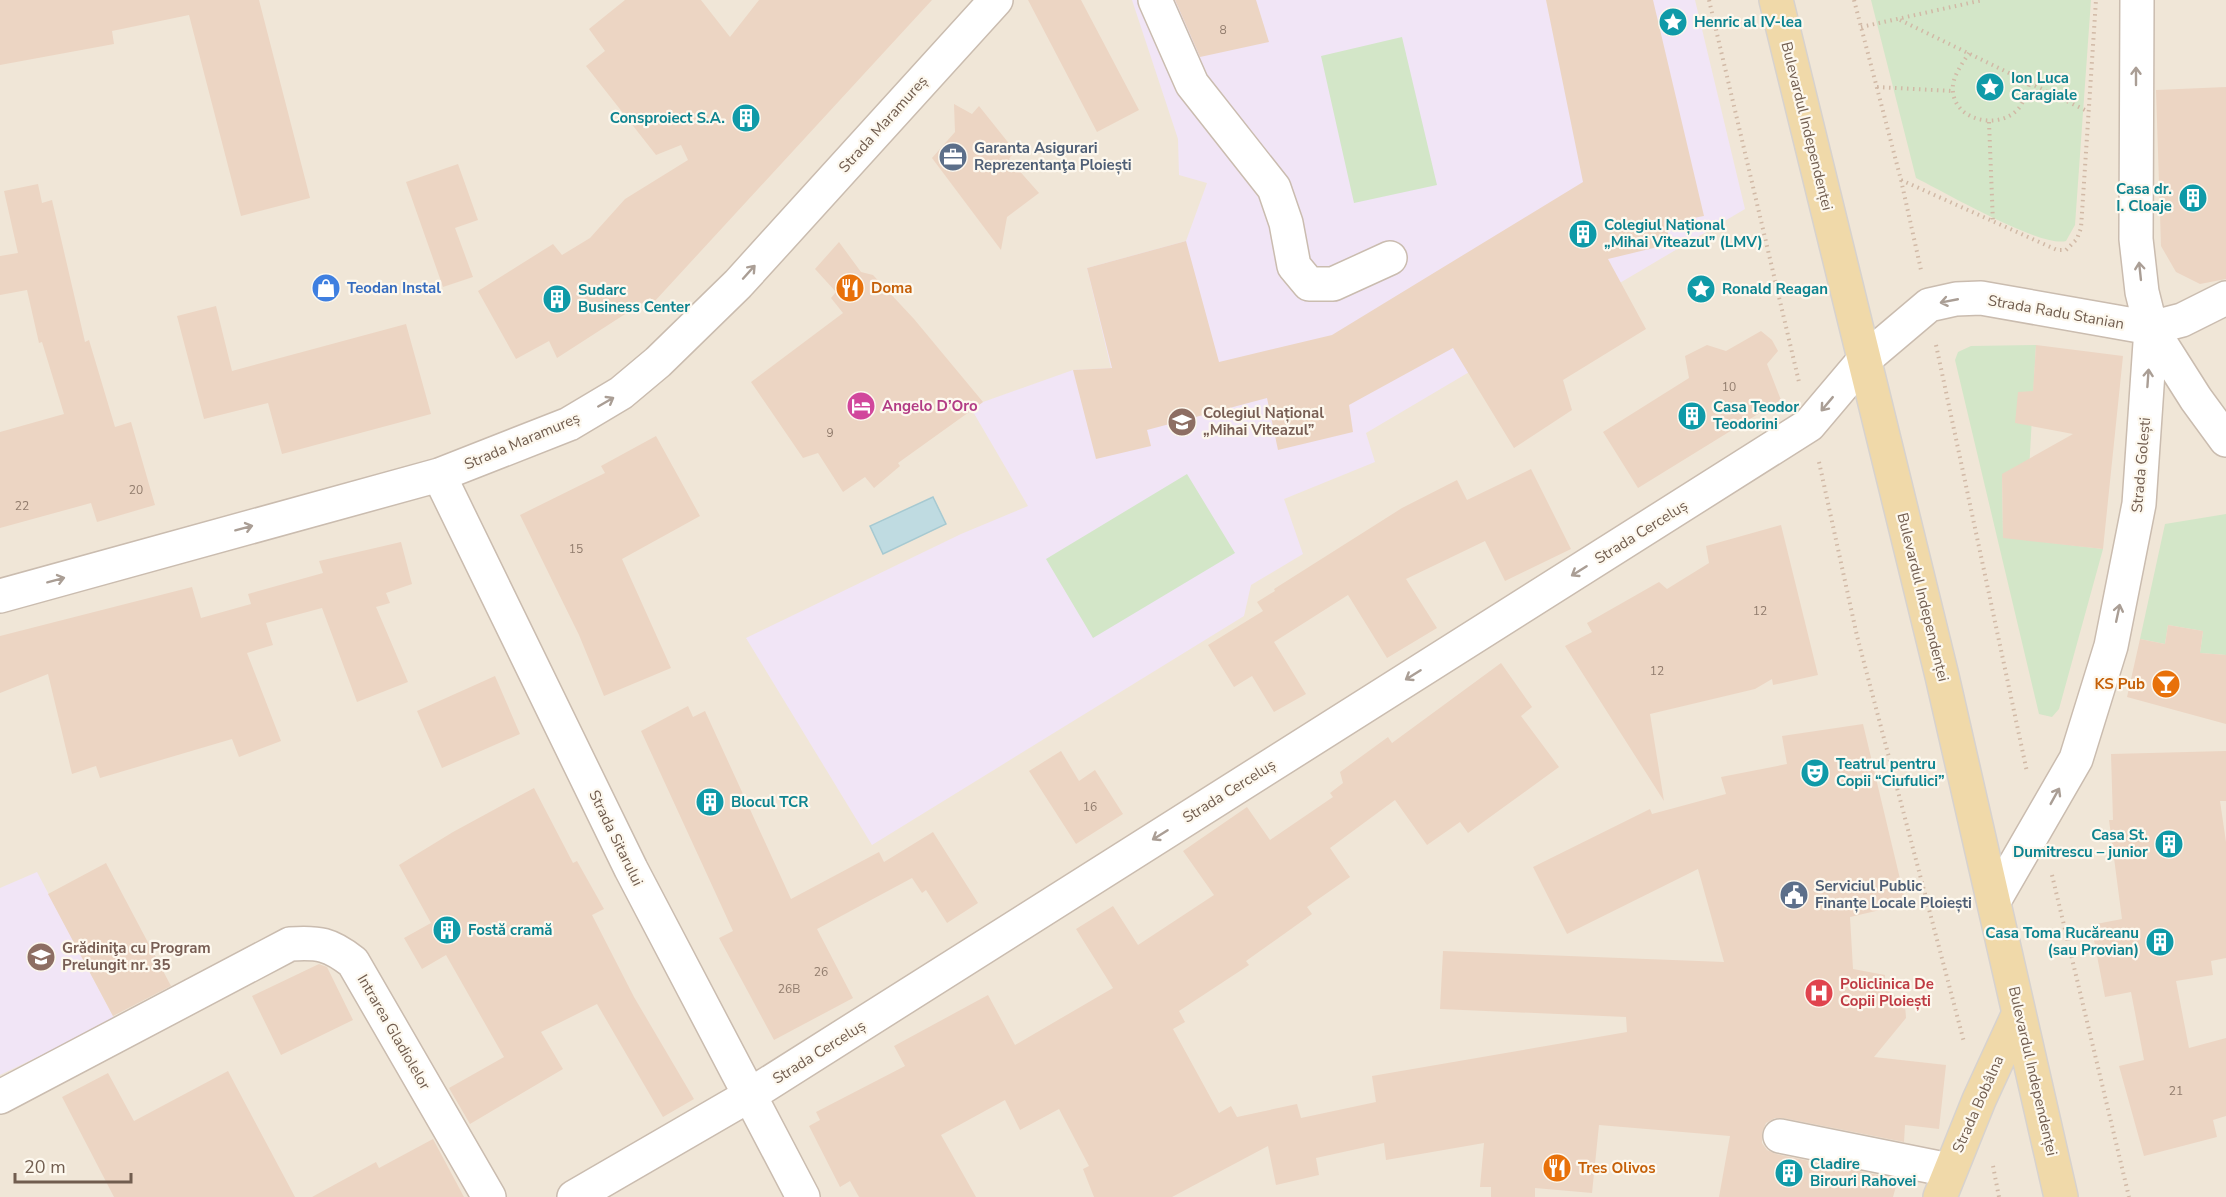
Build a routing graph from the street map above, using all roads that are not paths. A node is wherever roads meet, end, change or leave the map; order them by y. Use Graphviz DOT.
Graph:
graph roads {
  1 [pos="996,0"];
  2 [pos="1155,0"];
  3 [pos="1776,0"];
  4 [pos="2137,0"];
  5 [pos="1390,258"];
  6 [pos="2226,298"];
  7 [pos="2151,328"];
  8 [pos="1864,360"];
  9 [pos="2226,440"];
  10 [pos="439,475"];
  11 [pos="0,596"];
  12 [pos="1994,901"];
  13 [pos="2019,1013"];
  14 [pos="750,1095"];
  15 [pos="0,1097"];
  16 [pos="1780,1136"];
  17 [pos="1944,1184"];
  18 [pos="489,1197"];
  19 [pos="573,1197"];
  20 [pos="803,1197"];
  21 [pos="2061,1197"];
  10 -- 1 [label="street, Strada Maramureș, one-way"];
  2 -- 5 [label="street"];
  3 -- 8 [label="main road, Bulevardul Independenței"];
  7 -- 4 [label="street, Strada Golești, one-way"];
  6 -- 7 [label="street, Strada Radu Stanian"];
  7 -- 8 [label="street, Strada Radu Stanian, one-way"];
  7 -- 9 [label="street"];
  12 -- 7 [label="street, Strada Golești, one-way"];
  8 -- 12 [label="main road, Bulevardul Independenței"];
  8 -- 14 [label="street, Strada Cerceluș, one-way"];
  11 -- 10 [label="street, Strada Maramureș, one-way"];
  10 -- 14 [label="street, Strada Sitarului"];
  12 -- 13 [label="main road, Bulevardul Independenței"];
  13 -- 17 [label="main road, Strada Bobâlna"];
  13 -- 21 [label="main road, Bulevardul Independenței"];
  14 -- 19 [label="street, Strada Cerceluș"];
  14 -- 20 [label="street, Strada Sitarului"];
  15 -- 18 [label="street, Intrarea Gladiolelor"];
  16 -- 17 [label="street"];
}
